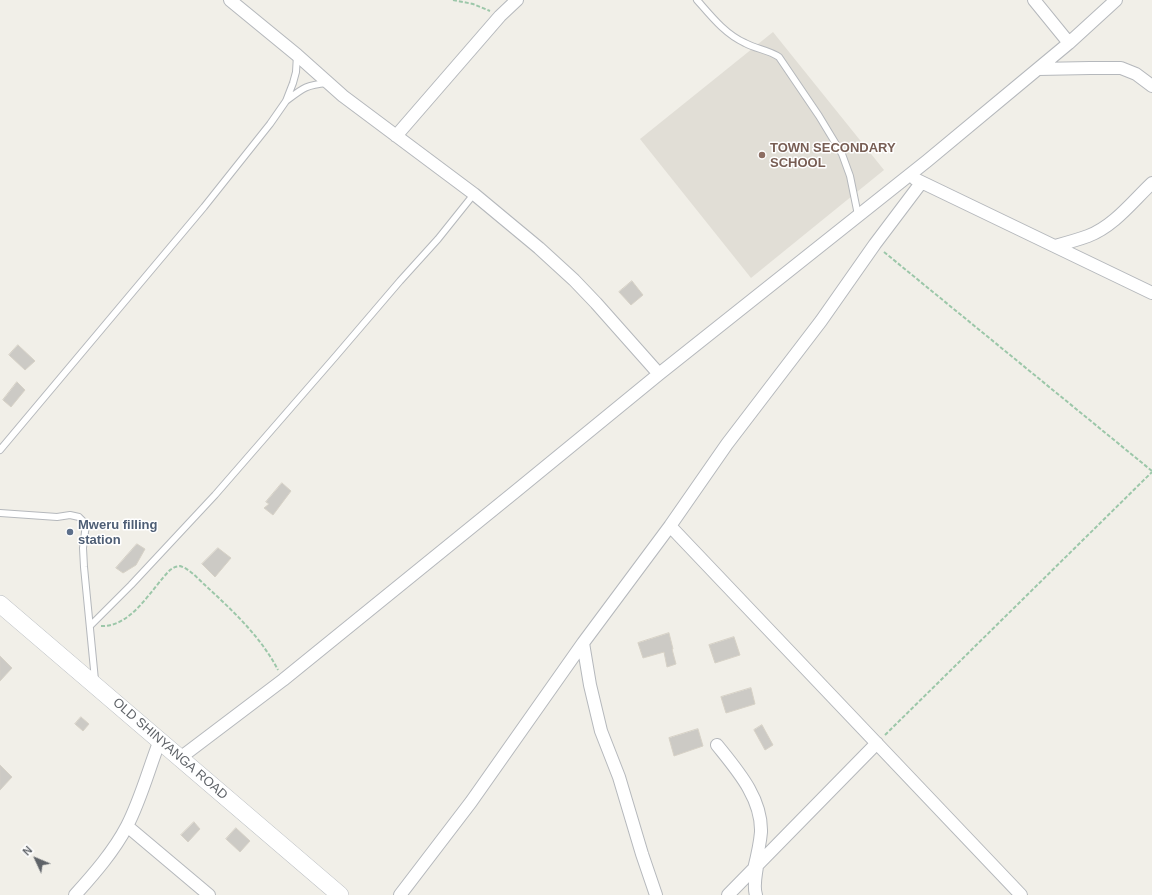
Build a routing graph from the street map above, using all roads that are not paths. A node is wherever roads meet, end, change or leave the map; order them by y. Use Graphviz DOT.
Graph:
graph roads {
  1 [pos="230,0"];
  2 [pos="517,0"];
  3 [pos="697,0"];
  4 [pos="1034,0"];
  5 [pos="1116,0"];
  6 [pos="1069,43"];
  7 [pos="297,55"];
  8 [pos="1038,69"];
  9 [pos="328,83"];
  10 [pos="1152,86"];
  11 [pos="286,101"];
  12 [pos="396,136"];
  13 [pos="908,175"];
  14 [pos="922,183"];
  15 [pos="1152,183"];
  16 [pos="474,194"];
  17 [pos="858,215"];
  18 [pos="1055,246"];
  19 [pos="1152,293"];
  20 [pos="659,374"];
  21 [pos="0,450"];
  22 [pos="0,513"];
  23 [pos="670,526"];
  24 [pos="0,604"];
  25 [pos="90,626"];
  26 [pos="584,643"];
  27 [pos="96,685"];
  28 [pos="160,740"];
  29 [pos="877,743"];
  30 [pos="717,745"];
  31 [pos="180,758"];
  32 [pos="127,826"];
  33 [pos="756,867"];
  34 [pos="75,895"];
  35 [pos="209,895"];
  36 [pos="340,895"];
  37 [pos="400,895"];
  38 [pos="656,895"];
  39 [pos="728,895"];
  40 [pos="756,895"];
  41 [pos="1021,895"];
  1 -- 7 [label="street"];
  2 -- 12 [label="street"];
  3 -- 17 [label="lane"];
  4 -- 6 [label="street"];
  5 -- 6 [label="street"];
  6 -- 8 [label="street"];
  7 -- 9 [label="street"];
  7 -- 11 [label="lane"];
  8 -- 10 [label="street"];
  8 -- 13 [label="street"];
  9 -- 11 [label="lane"];
  9 -- 12 [label="street"];
  11 -- 21 [label="lane"];
  12 -- 16 [label="street"];
  13 -- 14 [label="street"];
  13 -- 17 [label="street"];
  14 -- 18 [label="street"];
  14 -- 23 [label="street"];
  15 -- 18 [label="street"];
  16 -- 20 [label="street"];
  16 -- 25 [label="lane"];
  17 -- 20 [label="street"];
  18 -- 19 [label="street"];
  20 -- 31 [label="street"];
  22 -- 25 [label="lane"];
  23 -- 26 [label="street"];
  23 -- 29 [label="street"];
  24 -- 27 [label="main road, OLD SHINYANGA ROAD"];
  25 -- 27 [label="lane"];
  26 -- 37 [label="street"];
  26 -- 38 [label="street"];
  27 -- 28 [label="main road, OLD SHINYANGA ROAD"];
  28 -- 31 [label="main road, OLD SHINYANGA ROAD"];
  28 -- 32 [label="street"];
  29 -- 33 [label="street"];
  29 -- 41 [label="street"];
  30 -- 33 [label="street"];
  31 -- 36 [label="main road, OLD SHINYANGA ROAD"];
  32 -- 34 [label="street"];
  32 -- 35 [label="street"];
  33 -- 39 [label="street"];
  33 -- 40 [label="street"];
}
